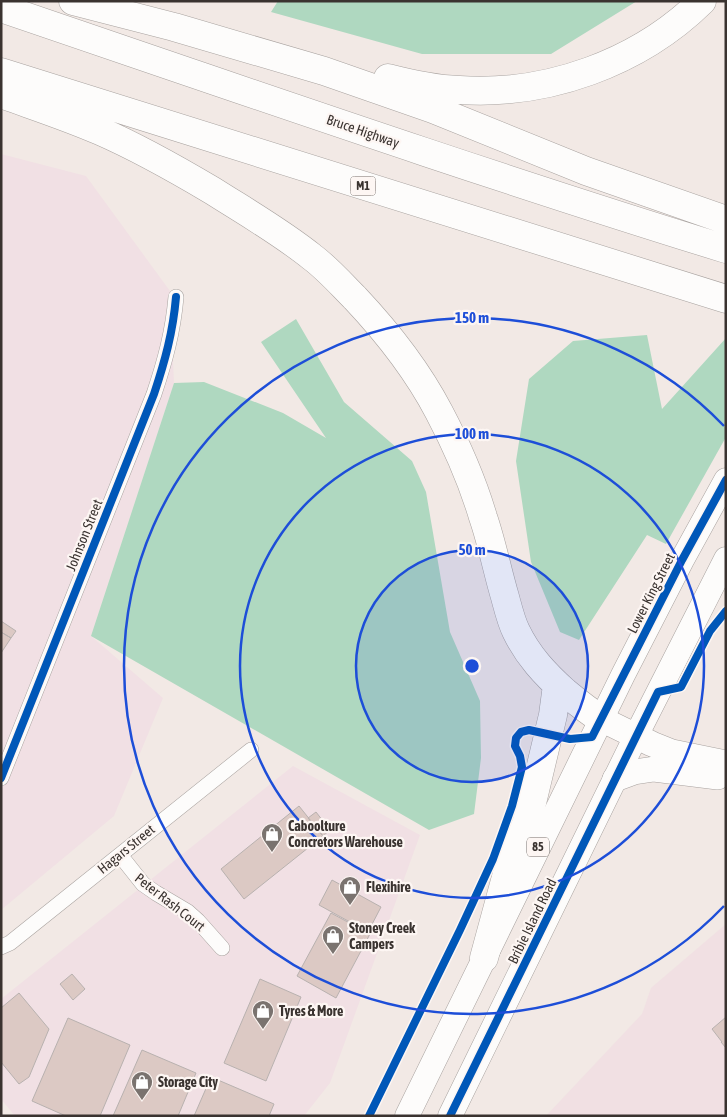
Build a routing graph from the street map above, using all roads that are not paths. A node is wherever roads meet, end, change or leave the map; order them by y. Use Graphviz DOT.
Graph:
graph roads {
  1 [pos="73,1"];
  2 [pos="702,1"];
  3 [pos="1,8"];
  4 [pos="324,71"];
  5 [pos="1,72"];
  6 [pos="1,94"];
  7 [pos="726,220"];
  8 [pos="726,249"];
  9 [pos="176,297"];
  10 [pos="726,299"];
  11 [pos="726,480"];
  12 [pos="726,559"];
  13 [pos="557,685"];
  14 [pos="602,719"];
  15 [pos="636,736"];
  16 [pos="251,750"];
  17 [pos="726,763"];
  18 [pos="726,776"];
  19 [pos="1,778"];
  20 [pos="615,778"];
  21 [pos="120,855"];
  22 [pos="4,940"];
  23 [pos="222,948"];
  24 [pos="484,958"];
  25 [pos="457,1110"];
  26 [pos="407,1116"];
  1 -- 4 [label="highway"];
  2 -- 4 [label="highway"];
  3 -- 8 [label="highway, Bruce Highway"];
  4 -- 7 [label="highway"];
  5 -- 10 [label="highway, M1"];
  6 -- 13 [label="highway"];
  9 -- 19 [label="street, Johnson Street"];
  11 -- 14 [label="main road, Lower King Street / 85"];
  12 -- 15 [label="main road"];
  13 -- 14 [label="highway"];
  13 -- 24 [label="highway"];
  14 -- 15 [label="highway"];
  14 -- 24 [label="main road, Bribie Island Road / 85"];
  15 -- 17 [label="highway"];
  15 -- 20 [label="main road, Bribie Island Road"];
  16 -- 21 [label="street, Hagars Street"];
  18 -- 20 [label="highway"];
  20 -- 25 [label="main road, Bribie Island Road"];
  21 -- 22 [label="street, Hagars Street"];
  21 -- 23 [label="street, Peter Rash Court"];
  24 -- 26 [label="main road, Bribie Island Road / 85"];
}
